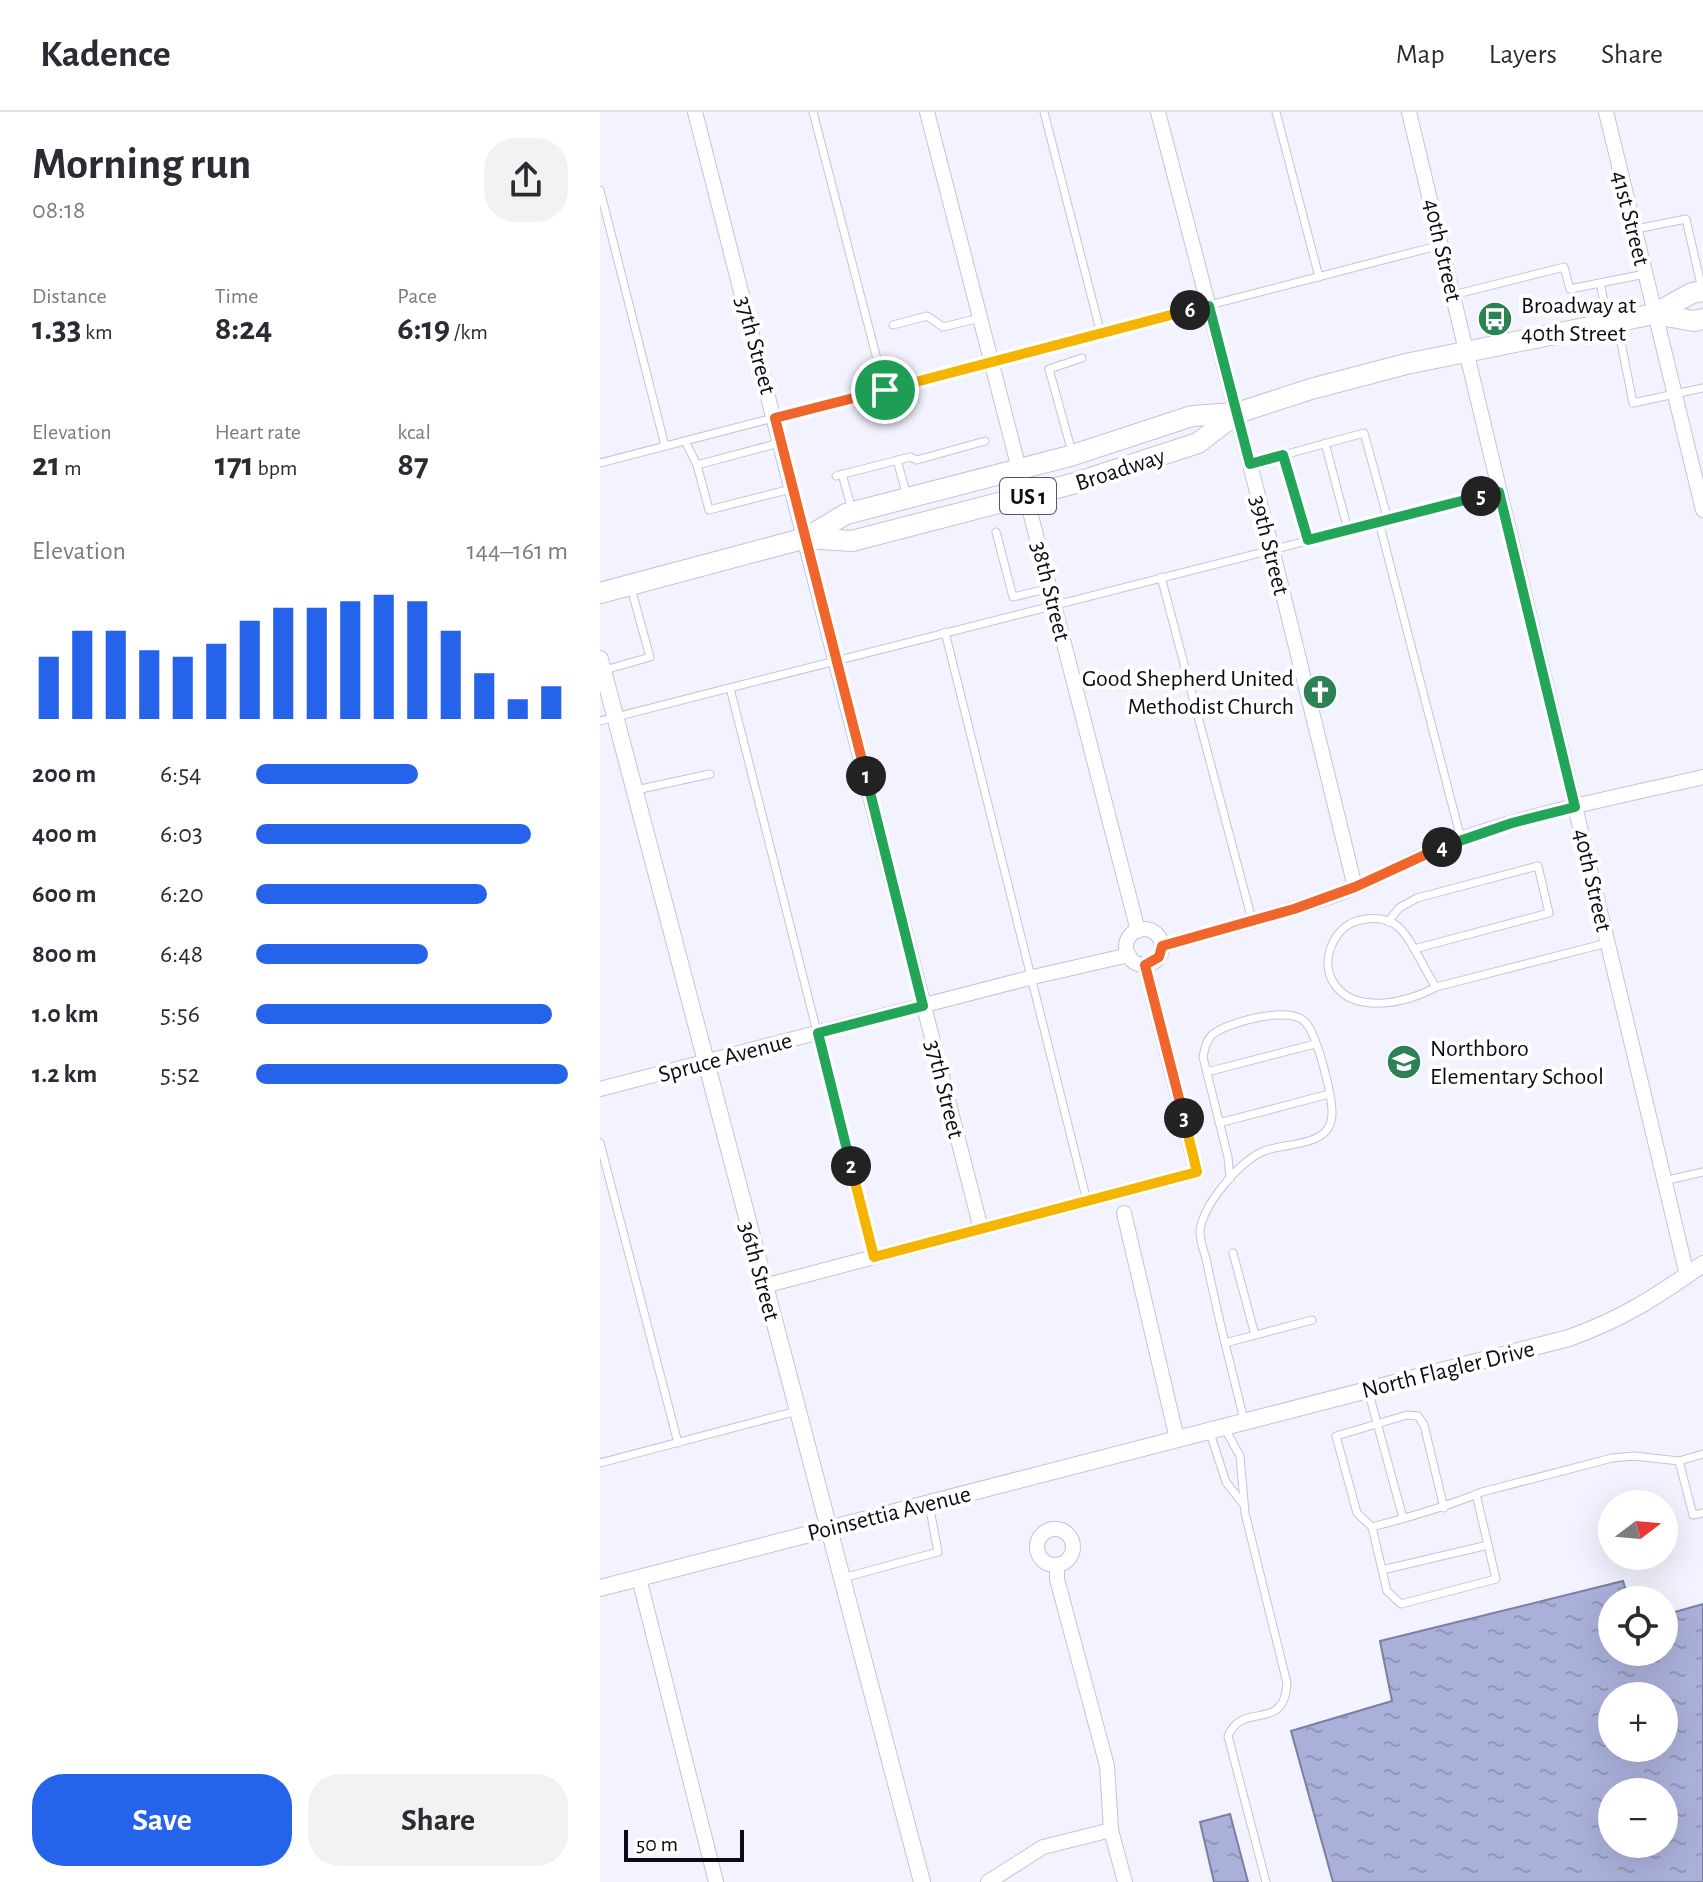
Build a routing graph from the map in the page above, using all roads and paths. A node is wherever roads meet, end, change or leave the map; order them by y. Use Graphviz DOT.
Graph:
graph roads {
  1 [pos="695,112"];
  2 [pos="813,112"];
  3 [pos="927,112"];
  4 [pos="1044,112"];
  5 [pos="1158,112"];
  6 [pos="1276,112"];
  7 [pos="1409,112"];
  8 [pos="1606,112"];
  9 [pos="600,190"];
  10 [pos="1634,230"];
  11 [pos="1441,245"];
  12 [pos="1645,274"];
  13 [pos="1319,277"];
  14 [pos="1600,283"];
  15 [pos="1703,291"];
  16 [pos="1453,295"];
  17 [pos="1209,306"];
  18 [pos="1654,314"];
  19 [pos="980,318"];
  20 [pos="1703,319"];
  21 [pos="1613,322"];
  22 [pos="893,325"];
  23 [pos="1101,334"];
  24 [pos="1467,350"];
  25 [pos="1082,358"];
  26 [pos="992,363"];
  27 [pos="1703,388"];
  28 [pos="885,390"];
  29 [pos="1675,395"];
  30 [pos="1237,413"];
  31 [pos="775,418"];
  32 [pos="685,441"];
  33 [pos="985,441"];
  34 [pos="781,443"];
  35 [pos="1325,443"];
  36 [pos="665,446"];
  37 [pos="1072,455"];
  38 [pos="1283,455"];
  39 [pos="897,460"];
  40 [pos="600,463"];
  41 [pos="1250,464"];
  42 [pos="697,465"];
  43 [pos="1020,469"];
  44 [pos="793,488"];
  45 [pos="1499,492"];
  46 [pos="1027,497"];
  47 [pos="908,498"];
  48 [pos="1703,510"];
  49 [pos="853,513"];
  50 [pos="1388,520"];
  51 [pos="1379,522"];
  52 [pos="1348,530"];
  53 [pos="996,532"];
  54 [pos="806,538"];
  55 [pos="1308,540"];
  56 [pos="1272,549"];
  57 [pos="1161,577"];
  58 [pos="630,585"];
  59 [pos="1050,588"];
  60 [pos="600,593"];
  61 [pos="1054,605"];
  62 [pos="945,632"];
  63 [pos="837,660"];
  64 [pos="601,665"];
  65 [pos="730,688"];
  66 [pos="607,719"];
  67 [pos="710,774"];
  68 [pos="1703,777"];
  69 [pos="633,790"];
  70 [pos="1575,807"];
  71 [pos="1461,839"];
  72 [pos="1355,887"];
  73 [pos="1252,920"];
  74 [pos="1388,922"];
  75 [pos="1138,931"];
  76 [pos="1607,943"];
  77 [pos="1162,946"];
  78 [pos="1414,949"];
  79 [pos="1129,955"];
  80 [pos="1145,965"];
  81 [pos="1033,977"];
  82 [pos="1436,987"];
  83 [pos="923,1006"];
  84 [pos="818,1033"];
  85 [pos="1315,1044"];
  86 [pos="706,1062"];
  87 [pos="1207,1072"];
  88 [pos="600,1089"];
  89 [pos="1329,1094"];
  90 [pos="1219,1123"];
  91 [pos="600,1143"];
  92 [pos="1703,1172"];
  93 [pos="1230,1179"];
  94 [pos="1664,1181"];
  95 [pos="1087,1201"];
  96 [pos="1124,1213"];
  97 [pos="981,1229"];
  98 [pos="1233,1253"];
  99 [pos="874,1257"];
  100 [pos="1696,1273"];
  101 [pos="764,1286"];
  102 [pos="1312,1320"];
  103 [pos="1255,1335"];
  104 [pos="1225,1343"];
  105 [pos="1368,1390"];
  106 [pos="797,1411"];
  107 [pos="1244,1421"];
  108 [pos="1377,1424"];
  109 [pos="1216,1428"];
  110 [pos="1177,1439"];
  111 [pos="678,1443"];
  112 [pos="1703,1454"];
  113 [pos="1679,1461"];
  114 [pos="600,1463"];
  115 [pos="1476,1494"];
  116 [pos="929,1503"];
  117 [pos="1245,1506"];
  118 [pos="1444,1508"];
  119 [pos="1703,1513"];
  120 [pos="1403,1518"];
  121 [pos="1372,1527"];
  122 [pos="827,1529"];
  123 [pos="1488,1545"];
  124 [pos="1057,1565"];
  125 [pos="1382,1570"];
  126 [pos="639,1578"];
  127 [pos="841,1579"];
  128 [pos="600,1588"];
  129 [pos="1111,1830"];
  130 [pos="716,1882"];
  131 [pos="922,1882"];
  132 [pos="988,1882"];
  133 [pos="1125,1882"];
  134 [pos="1266,1882"];
  1 -- 31 [label="street, 37th Street"];
  2 -- 28 [label="lane"];
  3 -- 19 [label="street, 38th Street"];
  4 -- 23 [label="lane"];
  5 -- 17 [label="street, 39th Street"];
  6 -- 13 [label="lane"];
  7 -- 11 [label="street, 40th Street"];
  8 -- 10 [label="street, 41st Street"];
  9 -- 36 [label="lane"];
  10 -- 12 [label="street, 41st Street"];
  10 -- 15 [label="lane"];
  11 -- 13 [label="lane"];
  11 -- 16 [label="street, 40th Street"];
  12 -- 14 [label="lane"];
  12 -- 18 [label="street, 41st Street"];
  13 -- 17 [label="lane"];
  14 -- 16 [label="lane"];
  14 -- 21 [label="lane"];
  15 -- 18 [label="main road, Broadway / US 1"];
  16 -- 24 [label="street, 40th Street"];
  17 -- 23 [label="lane"];
  17 -- 30 [label="street, 39th Street"];
  18 -- 20 [label="main road, Broadway / US 1"];
  18 -- 21 [label="main road, Broadway / US 1"];
  18 -- 29 [label="street, 41st Street"];
  19 -- 22 [label="lane"];
  19 -- 26 [label="street, 38th Street"];
  21 -- 24 [label="main road, Broadway / US 1"];
  21 -- 29 [label="lane"];
  23 -- 26 [label="lane"];
  24 -- 30 [label="main road, Broadway / US 1"];
  24 -- 45 [label="street, 40th Street"];
  25 -- 37 [label="lane"];
  26 -- 28 [label="lane"];
  26 -- 43 [label="street, 38th Street"];
  27 -- 29 [label="lane"];
  28 -- 31 [label="lane"];
  29 -- 48 [label="street, 41st Street"];
  30 -- 37 [label="main road, Broadway / US 1"];
  30 -- 41 [label="street, 39th Street"];
  30 -- 46 [label="main road, Broadway / US 1"];
  31 -- 32 [label="lane"];
  31 -- 34 [label="street, 37th Street"];
  32 -- 36 [label="lane"];
  32 -- 42 [label="lane"];
  33 -- 39 [label="lane"];
  34 -- 42 [label="lane"];
  34 -- 44 [label="street, 37th Street"];
  35 -- 38 [label="lane"];
  35 -- 50 [label="lane"];
  35 -- 52 [label="lane"];
  36 -- 40 [label="lane"];
  37 -- 43 [label="main road, Broadway / US 1"];
  38 -- 41 [label="lane"];
  38 -- 55 [label="lane"];
  39 -- 47 [label="lane"];
  39 -- 49 [label="lane"];
  41 -- 56 [label="street, 39th Street"];
  42 -- 44 [label="lane"];
  43 -- 46 [label="street, 38th Street"];
  43 -- 47 [label="main road, Broadway / US 1"];
  44 -- 54 [label="street, 37th Street"];
  45 -- 50 [label="lane"];
  45 -- 70 [label="street, 40th Street"];
  46 -- 54 [label="main road, Broadway / US 1"];
  46 -- 59 [label="street, 38th Street"];
  47 -- 49 [label="main road, Broadway / US 1"];
  49 -- 54 [label="main road, Broadway / US 1"];
  50 -- 51 [label="lane"];
  51 -- 52 [label="lane"];
  51 -- 71 [label="lane"];
  52 -- 55 [label="lane"];
  53 -- 59 [label="lane"];
  54 -- 58 [label="main road, Broadway / US 1"];
  54 -- 63 [label="street, 37th Street"];
  55 -- 56 [label="lane"];
  56 -- 57 [label="lane"];
  56 -- 72 [label="street, 39th Street"];
  57 -- 61 [label="lane"];
  57 -- 73 [label="lane"];
  58 -- 60 [label="main road, Broadway / US 1"];
  58 -- 64 [label="lane"];
  59 -- 61 [label="street, 38th Street"];
  61 -- 62 [label="lane"];
  61 -- 75 [label="street, 38th Street"];
  62 -- 63 [label="lane"];
  62 -- 81 [label="lane"];
  63 -- 65 [label="lane"];
  63 -- 83 [label="street, 37th Street"];
  64 -- 66 [label="street, 36th Street"];
  65 -- 66 [label="lane"];
  65 -- 84 [label="lane"];
  66 -- 69 [label="street, 36th Street"];
  67 -- 69 [label="lane"];
  68 -- 70 [label="street"];
  69 -- 86 [label="street, 36th Street"];
  70 -- 71 [label="street"];
  70 -- 76 [label="street, 40th Street"];
  71 -- 72 [label="street"];
  72 -- 73 [label="street"];
  73 -- 77 [label="street"];
  74 -- 78 [label="lane"];
  74 -- 78 [label="lane"];
  74 -- 82 [label="lane"];
  75 -- 77 [label="street"];
  75 -- 79 [label="street"];
  76 -- 82 [label="lane"];
  76 -- 94 [label="street, 40th Street"];
  77 -- 80 [label="street"];
  78 -- 82 [label="lane"];
  79 -- 80 [label="street"];
  79 -- 81 [label="street, Spruce Avenue"];
  80 -- 95 [label="street"];
  81 -- 83 [label="street, Spruce Avenue"];
  81 -- 95 [label="lane"];
  83 -- 84 [label="street, Spruce Avenue"];
  83 -- 97 [label="street, 37th Street"];
  84 -- 86 [label="street, Spruce Avenue"];
  84 -- 99 [label="lane"];
  85 -- 87 [label="lane"];
  85 -- 87 [label="lane"];
  85 -- 89 [label="lane"];
  86 -- 88 [label="street, Spruce Avenue"];
  86 -- 101 [label="street, 36th Street"];
  87 -- 90 [label="lane"];
  89 -- 90 [label="lane"];
  89 -- 93 [label="lane"];
  90 -- 93 [label="lane"];
  91 -- 111 [label="lane"];
  92 -- 94 [label="lane"];
  93 -- 104 [label="lane"];
  94 -- 100 [label="street, 40th Street"];
  95 -- 97 [label="street"];
  96 -- 110 [label="street"];
  97 -- 99 [label="street"];
  98 -- 103 [label="lane"];
  99 -- 101 [label="street"];
  100 -- 105 [label="street, North Flagler Drive"];
  101 -- 106 [label="street, 36th Street"];
  102 -- 103 [label="lane"];
  103 -- 104 [label="lane"];
  104 -- 107 [label="lane"];
  105 -- 107 [label="street, North Flagler Drive"];
  105 -- 108 [label="lane"];
  106 -- 111 [label="lane"];
  106 -- 122 [label="street, 36th Street"];
  107 -- 109 [label="street, North Flagler Drive"];
  108 -- 118 [label="lane"];
  108 -- 120 [label="lane"];
  108 -- 121 [label="lane"];
  109 -- 110 [label="street, North Flagler Drive"];
  109 -- 117 [label="lane"];
  109 -- 117 [label="lane"];
  110 -- 116 [label="street, Poinsettia Avenue"];
  111 -- 114 [label="lane"];
  112 -- 113 [label="lane"];
  113 -- 115 [label="lane"];
  113 -- 119 [label="lane"];
  115 -- 118 [label="lane"];
  115 -- 123 [label="lane"];
  116 -- 122 [label="street, Poinsettia Avenue"];
  116 -- 127 [label="lane"];
  117 -- 134 [label="lane"];
  118 -- 120 [label="lane"];
  120 -- 121 [label="lane"];
  121 -- 125 [label="lane"];
  122 -- 126 [label="street, Poinsettia Avenue"];
  122 -- 127 [label="street, 36th Street"];
  123 -- 125 [label="lane"];
  123 -- 125 [label="lane"];
  124 -- 129 [label="street"];
  126 -- 128 [label="street, Poinsettia Avenue"];
  126 -- 130 [label="street"];
  127 -- 131 [label="street, 36th Street"];
  129 -- 132 [label="street"];
  129 -- 133 [label="street"];
}
